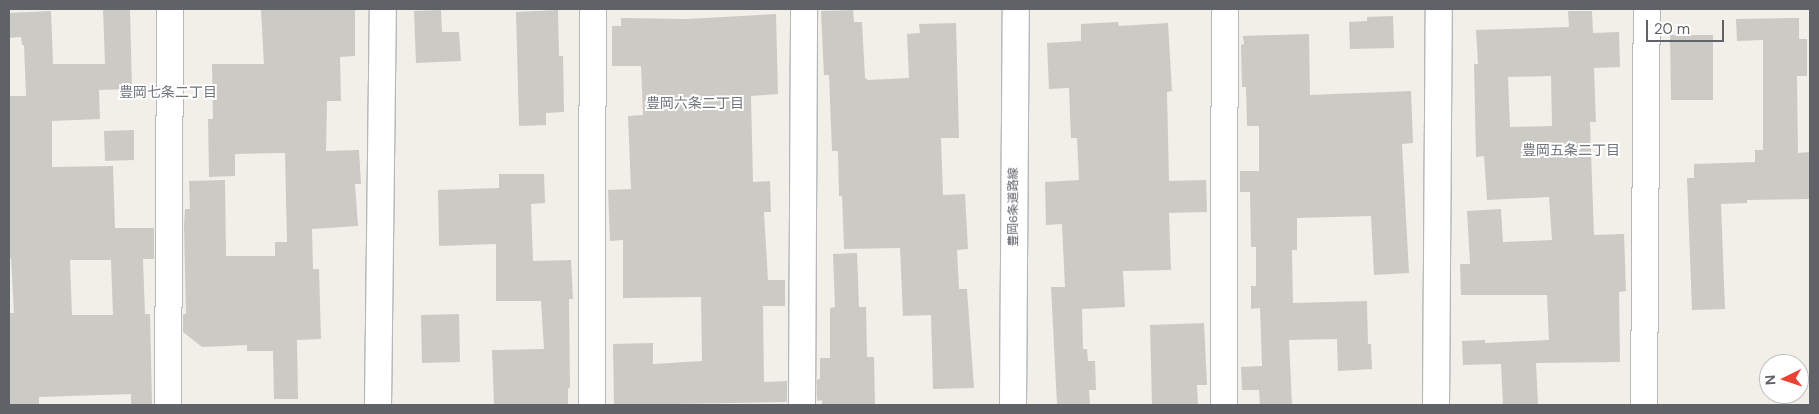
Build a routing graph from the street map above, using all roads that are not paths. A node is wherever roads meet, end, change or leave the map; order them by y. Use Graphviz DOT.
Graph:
graph roads {
  1 [pos="170,9"];
  2 [pos="383,9"];
  3 [pos="593,9"];
  4 [pos="804,9"];
  5 [pos="1016,9"];
  6 [pos="1225,9"];
  7 [pos="1439,9"];
  8 [pos="1646,9"];
  9 [pos="168,405"];
  10 [pos="378,405"];
  11 [pos="592,405"];
  12 [pos="802,405"];
  13 [pos="1013,405"];
  14 [pos="1224,405"];
  15 [pos="1436,405"];
  16 [pos="1644,405"];
  1 -- 9 [label="street"];
  2 -- 10 [label="street"];
  3 -- 11 [label="street"];
  4 -- 12 [label="street"];
  5 -- 13 [label="street, 豊岡6条道路線"];
  6 -- 14 [label="street"];
  7 -- 15 [label="street"];
  8 -- 16 [label="street"];
}
